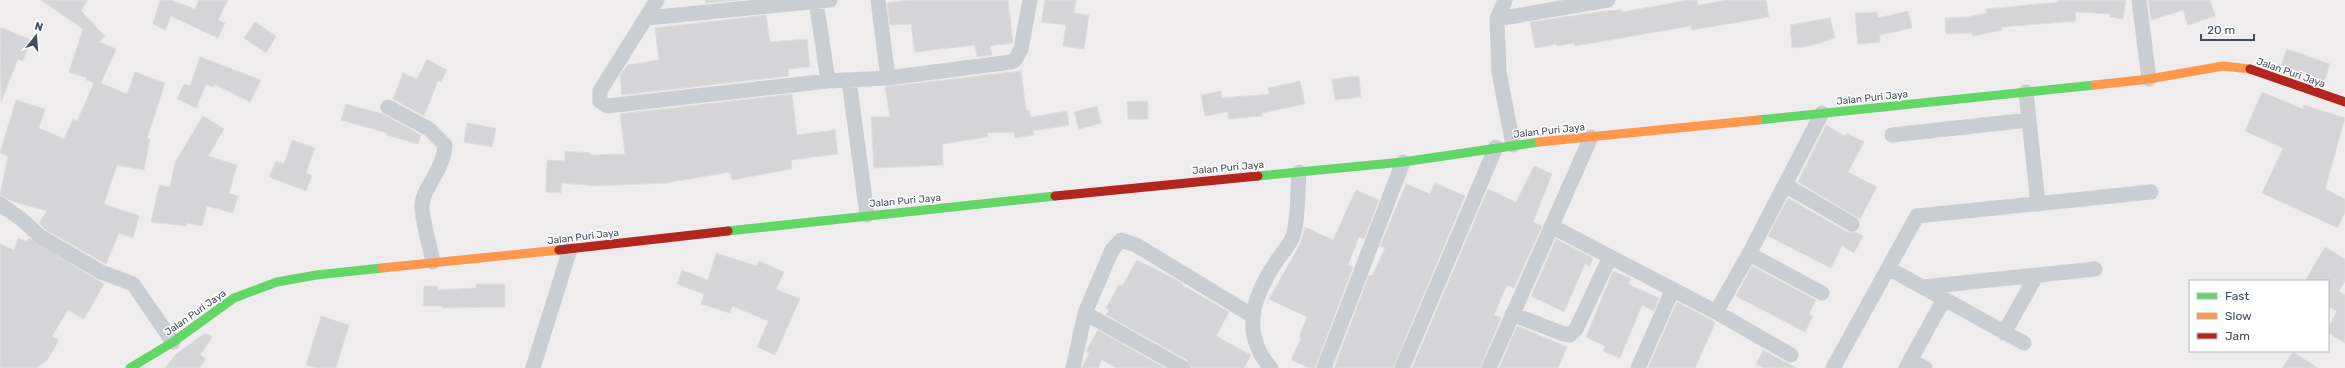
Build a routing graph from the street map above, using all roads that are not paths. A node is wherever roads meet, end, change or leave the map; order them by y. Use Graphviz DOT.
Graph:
graph roads {
  1 [pos="656,0"];
  2 [pos="878,0"];
  3 [pos="1030,0"];
  4 [pos="1505,0"];
  5 [pos="1608,0"];
  6 [pos="823,1"];
  7 [pos="1567,4"];
  8 [pos="2140,6"];
  9 [pos="647,18"];
  10 [pos="1497,19"];
  11 [pos="888,78"];
  12 [pos="2149,79"];
  13 [pos="849,80"];
  14 [pos="828,81"];
  15 [pos="2026,92"];
  16 [pos="2345,102"];
  17 [pos="388,107"];
  18 [pos="1822,113"];
  19 [pos="2029,120"];
  20 [pos="1892,135"];
  21 [pos="1591,137"];
  22 [pos="1512,145"];
  23 [pos="1496,147"];
  24 [pos="1403,162"];
  25 [pos="1299,172"];
  26 [pos="1785,185"];
  27 [pos="2151,192"];
  28 [pos="0,204"];
  29 [pos="2038,204"];
  30 [pos="867,215"];
  31 [pos="1852,224"];
  32 [pos="1551,226"];
  33 [pos="570,249"];
  34 [pos="1749,254"];
  35 [pos="1610,256"];
  36 [pos="433,262"];
  37 [pos="1888,268"];
  38 [pos="2095,269"];
  39 [pos="2036,276"];
  40 [pos="1923,287"];
  41 [pos="1673,289"];
  42 [pos="1822,293"];
  43 [pos="1944,299"];
  44 [pos="1716,312"];
  45 [pos="1085,313"];
  46 [pos="1512,314"];
  47 [pos="1253,316"];
  48 [pos="2004,333"];
  49 [pos="173,342"];
  50 [pos="2024,343"];
  51 [pos="1790,356"];
  52 [pos="1908,364"];
  53 [pos="130,368"];
  54 [pos="532,368"];
  55 [pos="1073,368"];
  56 [pos="1183,368"];
  57 [pos="1271,368"];
  58 [pos="1324,368"];
  59 [pos="1402,368"];
  60 [pos="1489,368"];
  61 [pos="1638,368"];
  62 [pos="1833,368"];
  63 [pos="1925,368"];
  1 -- 9 [label="street"];
  2 -- 11 [label="street"];
  3 -- 11 [label="street"];
  4 -- 10 [label="street"];
  5 -- 7 [label="street"];
  6 -- 9 [label="street"];
  6 -- 14 [label="street"];
  7 -- 10 [label="street"];
  8 -- 12 [label="street"];
  9 -- 14 [label="street"];
  10 -- 22 [label="street"];
  11 -- 13 [label="street"];
  12 -- 15 [label="street, Jalan Puri Jaya"];
  12 -- 16 [label="street, Jalan Puri Jaya"];
  13 -- 14 [label="street"];
  13 -- 30 [label="street"];
  15 -- 18 [label="street, Jalan Puri Jaya"];
  15 -- 19 [label="street"];
  17 -- 36 [label="street"];
  18 -- 21 [label="street, Jalan Puri Jaya"];
  18 -- 26 [label="street"];
  19 -- 20 [label="street"];
  19 -- 29 [label="street"];
  21 -- 22 [label="street, Jalan Puri Jaya"];
  21 -- 32 [label="street"];
  22 -- 23 [label="street, Jalan Puri Jaya"];
  23 -- 24 [label="street, Jalan Puri Jaya"];
  23 -- 59 [label="street"];
  24 -- 25 [label="street, Jalan Puri Jaya"];
  24 -- 58 [label="street"];
  25 -- 30 [label="street, Jalan Puri Jaya"];
  25 -- 47 [label="street"];
  26 -- 31 [label="street"];
  26 -- 34 [label="street"];
  27 -- 29 [label="street"];
  28 -- 49 [label="street"];
  29 -- 37 [label="street"];
  30 -- 33 [label="street, Jalan Puri Jaya"];
  32 -- 35 [label="street"];
  32 -- 46 [label="street"];
  33 -- 36 [label="street, Jalan Puri Jaya"];
  33 -- 54 [label="street"];
  34 -- 42 [label="street"];
  34 -- 44 [label="street"];
  35 -- 41 [label="street"];
  35 -- 46 [label="street"];
  36 -- 49 [label="street, Jalan Puri Jaya"];
  37 -- 40 [label="street"];
  37 -- 62 [label="street"];
  38 -- 39 [label="street"];
  39 -- 40 [label="street"];
  39 -- 48 [label="street"];
  40 -- 43 [label="street"];
  41 -- 44 [label="street"];
  41 -- 61 [label="street"];
  43 -- 48 [label="street"];
  43 -- 52 [label="street"];
  44 -- 51 [label="street"];
  45 -- 47 [label="street"];
  45 -- 55 [label="street"];
  45 -- 56 [label="street"];
  46 -- 60 [label="street"];
  47 -- 57 [label="street"];
  48 -- 50 [label="street"];
  49 -- 53 [label="street, Jalan Puri Jaya"];
  52 -- 63 [label="street"];
}
